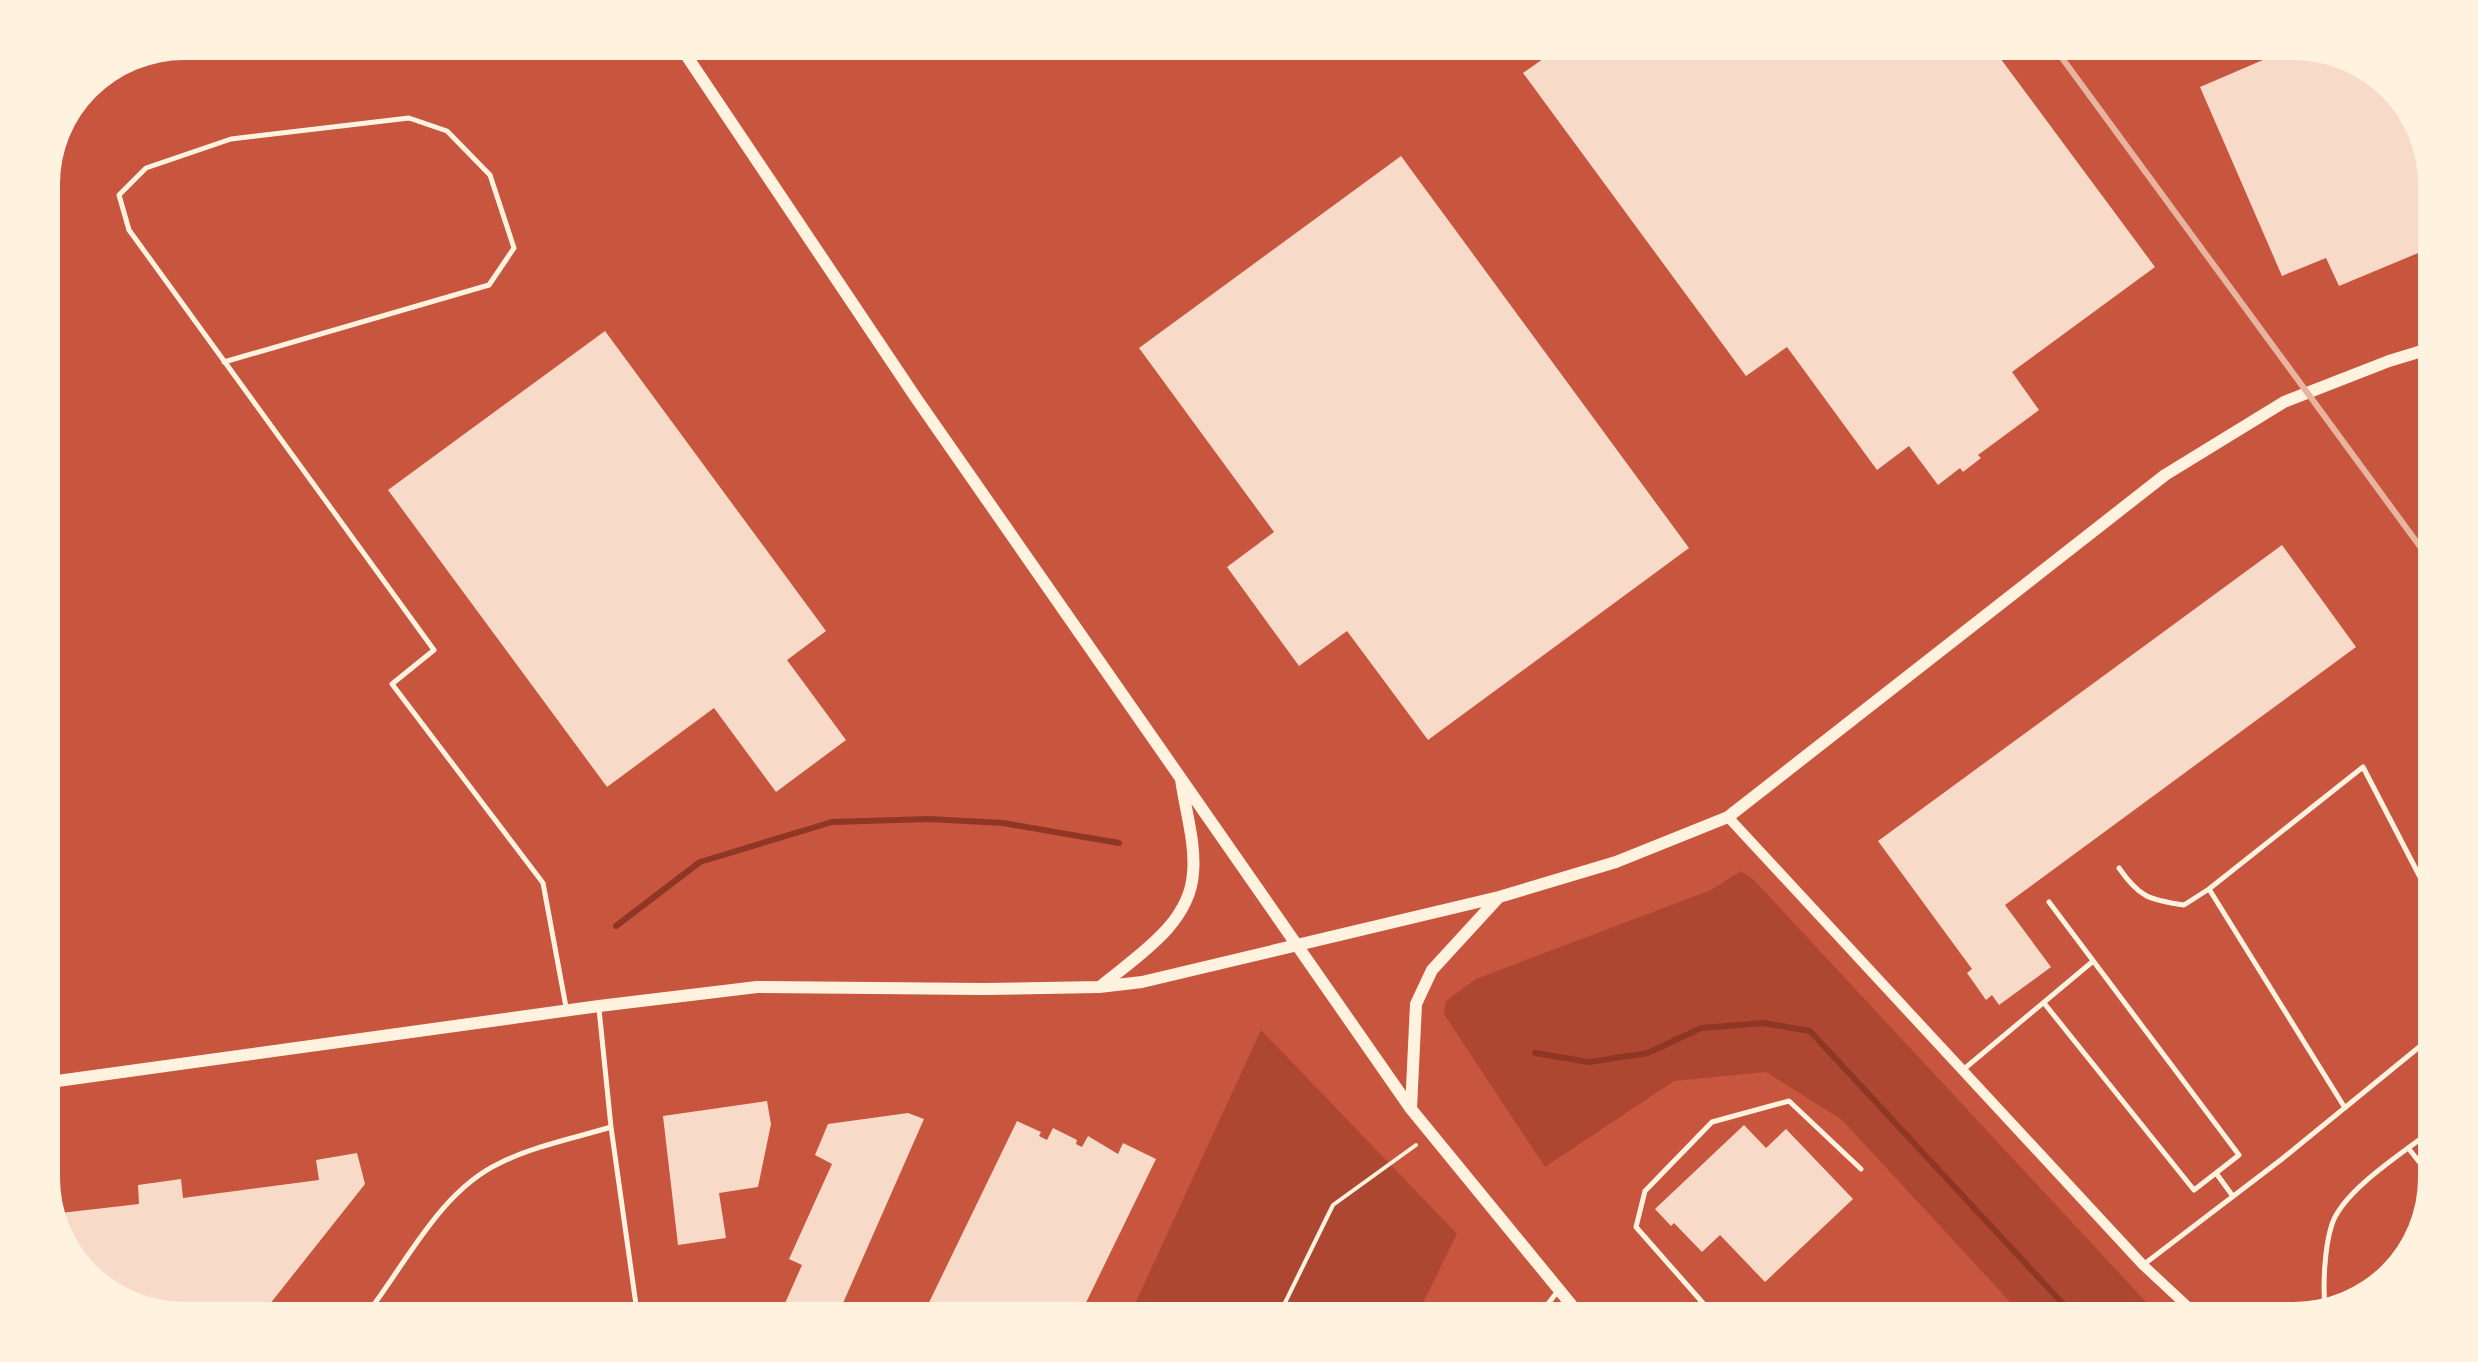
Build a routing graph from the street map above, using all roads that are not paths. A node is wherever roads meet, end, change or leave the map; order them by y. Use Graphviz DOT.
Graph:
graph roads {
  1 [pos="689,60"];
  2 [pos="2418,352"];
  3 [pos="224,362"];
  4 [pos="1181,777"];
  5 [pos="1728,817"];
  6 [pos="2119,868"];
  7 [pos="2418,872"];
  8 [pos="2209,889"];
  9 [pos="1498,897"];
  10 [pos="2049,902"];
  11 [pos="1298,945"];
  12 [pos="2092,962"];
  13 [pos="1100,987"];
  14 [pos="2044,1002"];
  15 [pos="599,1006"];
  16 [pos="566,1010"];
  17 [pos="2418,1048"];
  18 [pos="1962,1071"];
  19 [pos="60,1080"];
  20 [pos="2344,1108"];
  21 [pos="1411,1109"];
  22 [pos="611,1127"];
  23 [pos="2418,1142"];
  24 [pos="2408,1149"];
  25 [pos="2418,1162"];
  26 [pos="1861,1169"];
  27 [pos="2216,1173"];
  28 [pos="2232,1195"];
  29 [pos="2144,1265"];
  30 [pos="1558,1292"];
  31 [pos="2326,1298"];
  32 [pos="376,1302"];
  33 [pos="635,1302"];
  34 [pos="1550,1302"];
  35 [pos="1567,1302"];
  36 [pos="1701,1302"];
  37 [pos="2182,1302"];
  1 -- 4 [label="street"];
  2 -- 5 [label="street"];
  3 -- 3 [label="lane"];
  3 -- 16 [label="lane"];
  4 -- 11 [label="street"];
  4 -- 13 [label="street"];
  5 -- 9 [label="street"];
  5 -- 18 [label="street"];
  6 -- 8 [label="lane"];
  7 -- 8 [label="lane"];
  8 -- 20 [label="lane"];
  9 -- 11 [label="street"];
  9 -- 21 [label="street"];
  10 -- 12 [label="lane"];
  11 -- 13 [label="street"];
  11 -- 21 [label="street"];
  12 -- 14 [label="lane"];
  12 -- 27 [label="lane"];
  13 -- 15 [label="street"];
  14 -- 18 [label="lane"];
  14 -- 27 [label="lane"];
  15 -- 16 [label="street"];
  15 -- 22 [label="lane"];
  16 -- 19 [label="street"];
  17 -- 20 [label="lane"];
  18 -- 29 [label="street"];
  20 -- 28 [label="lane"];
  21 -- 30 [label="street"];
  22 -- 32 [label="lane"];
  22 -- 33 [label="lane"];
  23 -- 24 [label="lane"];
  24 -- 25 [label="lane"];
  24 -- 31 [label="lane"];
  26 -- 36 [label="lane"];
  27 -- 28 [label="lane"];
  28 -- 29 [label="lane"];
  29 -- 37 [label="street"];
  30 -- 34 [label="lane"];
  30 -- 35 [label="street"];
}
